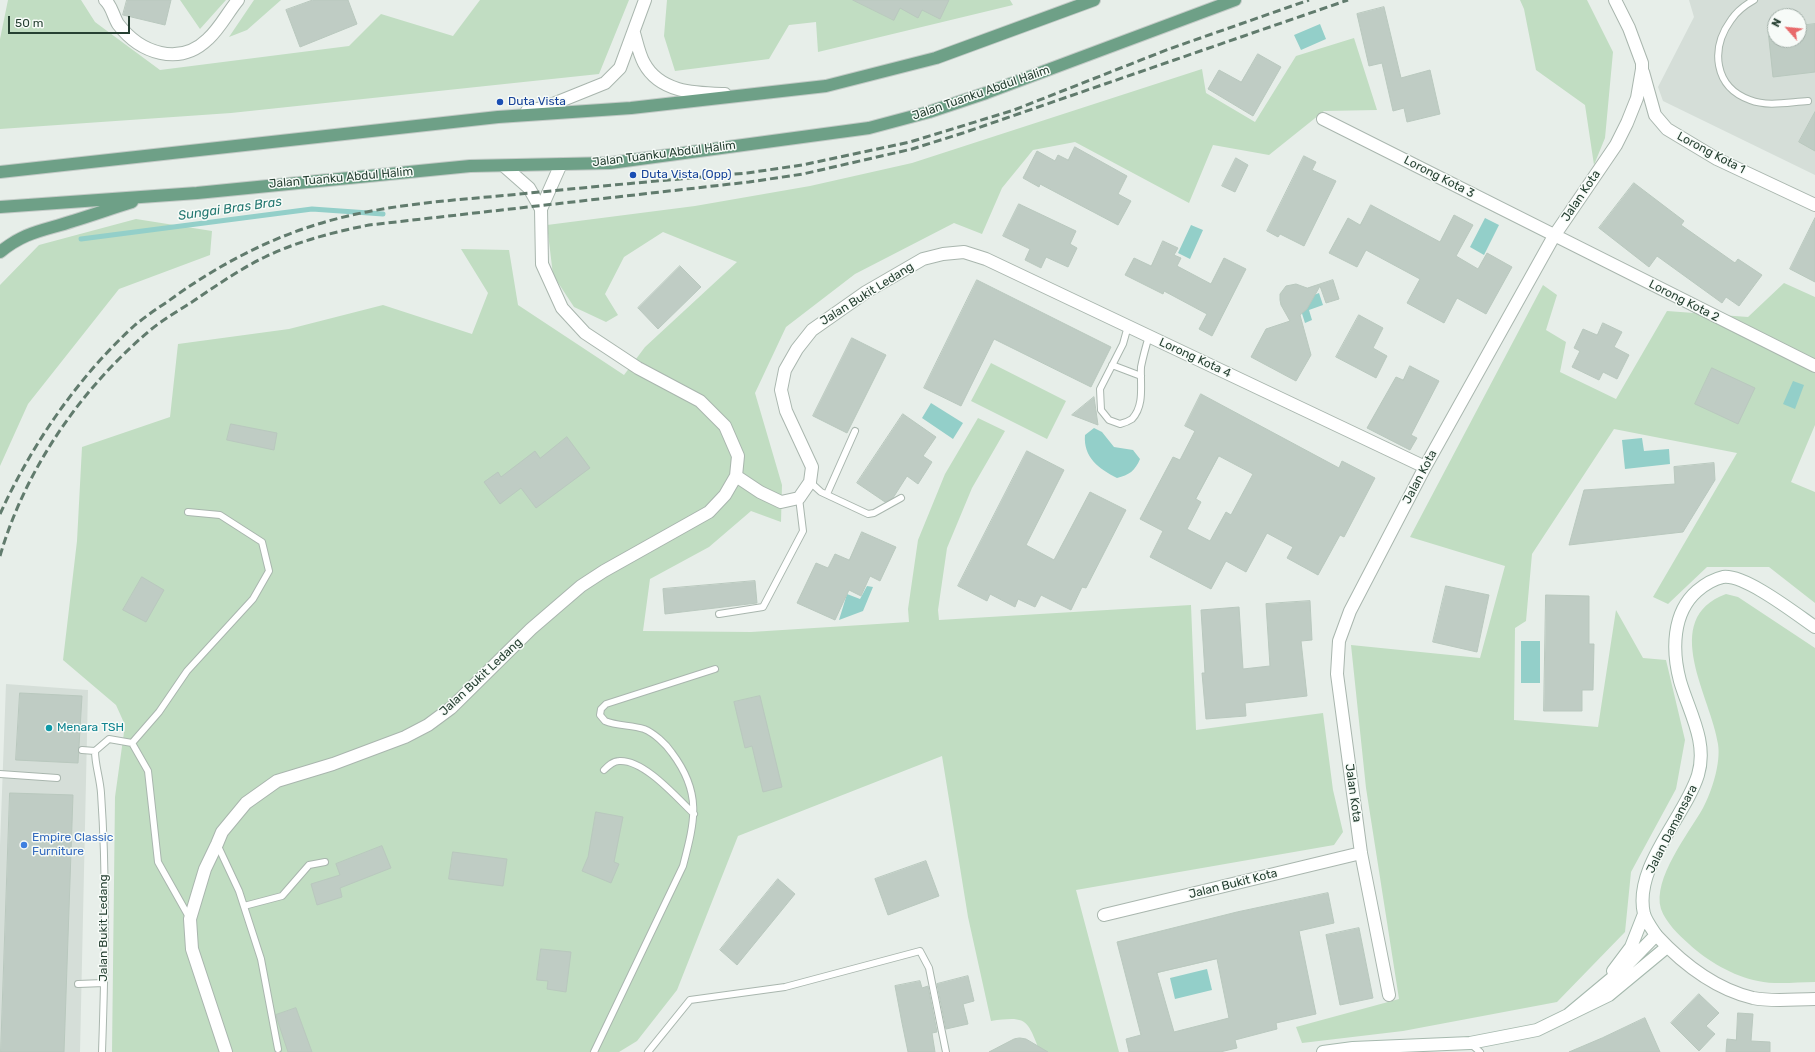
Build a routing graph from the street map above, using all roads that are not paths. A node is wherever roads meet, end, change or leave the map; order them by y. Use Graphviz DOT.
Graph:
graph roads {
  1 [pos="104,0"];
  2 [pos="238,0"];
  3 [pos="645,0"];
  4 [pos="1094,0"];
  5 [pos="1235,0"];
  6 [pos="1615,0"];
  7 [pos="1754,0"];
  8 [pos="634,33"];
  9 [pos="1642,69"];
  10 [pos="754,95"];
  11 [pos="1808,100"];
  12 [pos="503,117"];
  13 [pos="1323,119"];
  14 [pos="561,164"];
  15 [pos="504,166"];
  16 [pos="1,171"];
  17 [pos="148,197"];
  18 [pos="1815,205"];
  19 [pos="0,207"];
  20 [pos="541,209"];
  21 [pos="1554,236"];
  22 [pos="0,252"];
  23 [pos="964,252"];
  24 [pos="1128,326"];
  25 [pos="1150,336"];
  26 [pos="1112,365"];
  27 [pos="1815,366"];
  28 [pos="1141,376"];
  29 [pos="855,431"];
  30 [pos="1425,467"];
  31 [pos="736,476"];
  32 [pos="810,482"];
  33 [pos="827,494"];
  34 [pos="799,498"];
  35 [pos="901,498"];
  36 [pos="188,512"];
  37 [pos="719,614"];
  38 [pos="1815,627"];
  39 [pos="715,669"];
  40 [pos="132,743"];
  41 [pos="82,750"];
  42 [pos="95,750"];
  43 [pos="604,770"];
  44 [pos="0,774"];
  45 [pos="57,778"];
  46 [pos="694,814"];
  47 [pos="217,844"];
  48 [pos="1361,853"];
  49 [pos="325,862"];
  50 [pos="244,906"];
  51 [pos="1644,914"];
  52 [pos="1104,915"];
  53 [pos="190,919"];
  54 [pos="1656,935"];
  55 [pos="1667,947"];
  56 [pos="104,983"];
  57 [pos="78,984"];
  58 [pos="1602,987"];
  59 [pos="1389,995"];
  60 [pos="1815,999"];
  61 [pos="1569,1014"];
  62 [pos="1470,1043"];
  63 [pos="278,1049"];
  64 [pos="102,1052"];
  65 [pos="226,1052"];
  66 [pos="594,1052"];
  67 [pos="648,1052"];
  68 [pos="946,1052"];
  69 [pos="1323,1052"];
  70 [pos="1480,1052"];
  1 -- 2 [label="street"];
  3 -- 8 [label="street"];
  4 -- 10 [label="main road"];
  5 -- 14 [label="main road, Jalan Tuanku Abdul Halim"];
  6 -- 9 [label="street, Jalan Kota"];
  7 -- 11 [label="lane"];
  8 -- 10 [label="street"];
  8 -- 12 [label="street"];
  9 -- 18 [label="street, Lorong Kota 1"];
  9 -- 21 [label="street, Jalan Kota"];
  10 -- 12 [label="main road"];
  12 -- 16 [label="main road"];
  13 -- 21 [label="street, Lorong Kota 3"];
  14 -- 15 [label="main road, Jalan Tuanku Abdul Halim"];
  14 -- 20 [label="street, Jalan Bukit Ledang"];
  15 -- 17 [label="main road, Jalan Tuanku Abdul Halim"];
  15 -- 20 [label="street, Jalan Bukit Ledang"];
  17 -- 19 [label="main road, Jalan Tuanku Abdul Halim"];
  17 -- 22 [label="main road"];
  20 -- 31 [label="street, Jalan Bukit Ledang"];
  21 -- 27 [label="street, Lorong Kota 2"];
  21 -- 30 [label="street, Jalan Kota"];
  23 -- 24 [label="street, Lorong Kota 4"];
  23 -- 32 [label="street, Jalan Bukit Ledang"];
  24 -- 25 [label="street, Lorong Kota 4"];
  24 -- 26 [label="lane"];
  25 -- 28 [label="lane"];
  25 -- 30 [label="street, Lorong Kota 4"];
  26 -- 28 [label="lane"];
  26 -- 28 [label="lane"];
  29 -- 33 [label="lane"];
  30 -- 48 [label="street, Jalan Kota"];
  31 -- 34 [label="street"];
  31 -- 47 [label="street, Jalan Bukit Ledang"];
  32 -- 33 [label="lane"];
  32 -- 34 [label="street"];
  33 -- 35 [label="lane"];
  34 -- 37 [label="lane"];
  36 -- 40 [label="lane"];
  38 -- 51 [label="street, Jalan Damansara"];
  39 -- 46 [label="lane"];
  40 -- 42 [label="lane"];
  40 -- 53 [label="lane, Jalan Bukit Ledang"];
  41 -- 42 [label="lane"];
  42 -- 56 [label="lane, Jalan Bukit Ledang"];
  43 -- 46 [label="lane"];
  44 -- 45 [label="lane"];
  46 -- 66 [label="lane"];
  47 -- 50 [label="lane"];
  47 -- 53 [label="street, Jalan Bukit Ledang"];
  48 -- 52 [label="street, Jalan Bukit Kota"];
  48 -- 59 [label="street, Jalan Kota"];
  49 -- 50 [label="lane"];
  50 -- 63 [label="lane"];
  51 -- 54 [label="street, Jalan Damansara"];
  51 -- 58 [label="street"];
  53 -- 65 [label="street, Jalan Bukit Ledang"];
  54 -- 55 [label="street, Jalan Damansara"];
  54 -- 58 [label="street"];
  55 -- 60 [label="street, Jalan Damansara"];
  55 -- 61 [label="street"];
  56 -- 57 [label="lane"];
  56 -- 64 [label="lane, Jalan Bukit Ledang"];
  58 -- 61 [label="street"];
  61 -- 62 [label="street"];
  62 -- 69 [label="street"];
  62 -- 70 [label="lane"];
  67 -- 68 [label="lane"];
}
